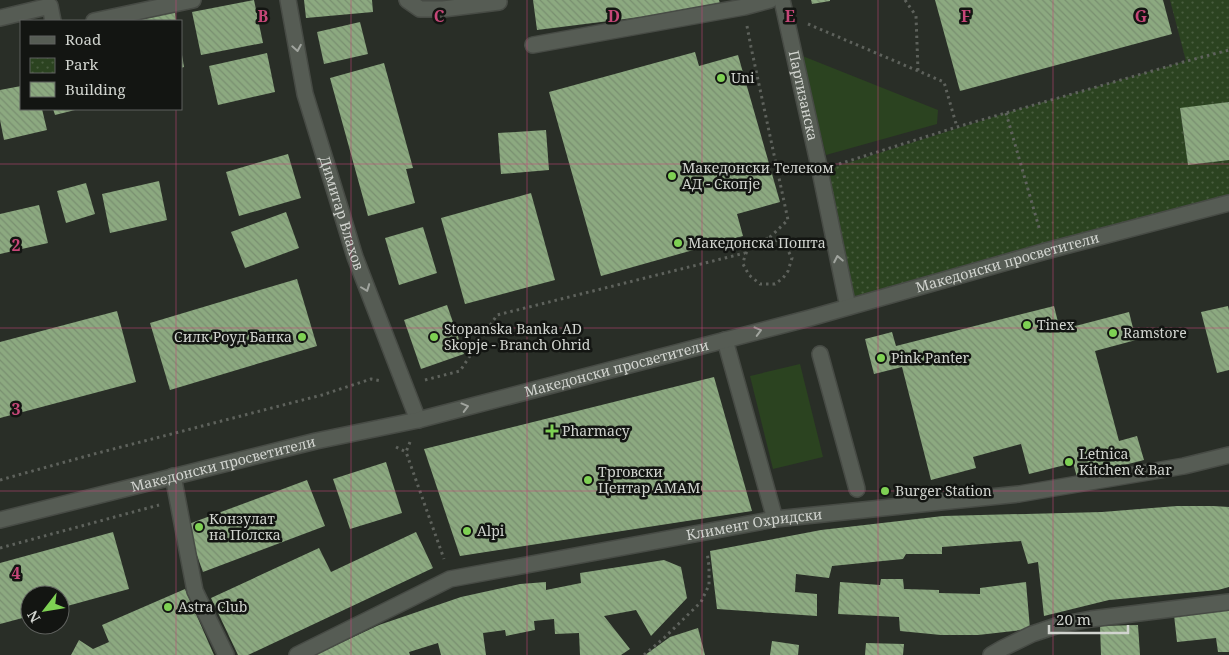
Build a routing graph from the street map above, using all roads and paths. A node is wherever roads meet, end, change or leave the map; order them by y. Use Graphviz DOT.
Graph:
graph roads {
  1 [pos="193,0"];
  2 [pos="288,0"];
  3 [pos="407,0"];
  4 [pos="770,0"];
  5 [pos="905,0"];
  6 [pos="499,2"];
  7 [pos="744,7"];
  8 [pos="783,7"];
  9 [pos="0,18"];
  10 [pos="53,20"];
  11 [pos="99,20"];
  12 [pos="533,45"];
  13 [pos="1229,50"];
  14 [pos="918,71"];
  15 [pos="1006,114"];
  16 [pos="957,127"];
  17 [pos="820,170"];
  18 [pos="1229,202"];
  19 [pos="770,238"];
  20 [pos="1046,251"];
  21 [pos="745,253"];
  22 [pos="848,307"];
  23 [pos="725,340"];
  24 [pos="820,354"];
  25 [pos="404,385"];
  26 [pos="418,420"];
  27 [pos="394,446"];
  28 [pos="406,452"];
  29 [pos="1229,455"];
  30 [pos="173,476"];
  31 [pos="0,480"];
  32 [pos="857,489"];
  33 [pos="178,500"];
  34 [pos="775,519"];
  35 [pos="0,520"];
  36 [pos="704,532"];
  37 [pos="0,548"];
  38 [pos="440,548"];
  39 [pos="1229,602"];
  40 [pos="226,655"];
  41 [pos="297,655"];
  42 [pos="644,655"];
  43 [pos="991,655"];
  1 -- 11 [label="street"];
  2 -- 25 [label="street, Димитар Влахов, one-way"];
  3 -- 6 [label="street"];
  4 -- 7 [label="street"];
  5 -- 14 [label="path"];
  7 -- 12 [label="street"];
  7 -- 19 [label="path"];
  8 -- 14 [label="path"];
  8 -- 17 [label="street, Партизанска"];
  9 -- 10 [label="street"];
  13 -- 15 [label="path"];
  14 -- 16 [label="path"];
  15 -- 16 [label="path"];
  15 -- 20 [label="path"];
  16 -- 17 [label="path"];
  22 -- 17 [label="street, Партизанска, one-way"];
  18 -- 20 [label="street, Македонски просветители"];
  19 -- 21 [label="path"];
  19 -- 21 [label="path"];
  20 -- 22 [label="street, Македонски просветители"];
  21 -- 25 [label="path"];
  23 -- 22 [label="street, Македонски просветители, one-way"];
  26 -- 23 [label="street, Македонски просветители, one-way"];
  23 -- 34 [label="street, Македонски просветители"];
  24 -- 32 [label="street"];
  25 -- 26 [label="street, Димитар Влахов"];
  25 -- 31 [label="path"];
  26 -- 28 [label="path"];
  26 -- 30 [label="street, Македонски просветители"];
  27 -- 28 [label="path"];
  28 -- 38 [label="path"];
  29 -- 34 [label="street, Климент Охридски"];
  30 -- 33 [label="street"];
  30 -- 35 [label="street, Македонски просветители"];
  33 -- 37 [label="path"];
  33 -- 40 [label="street"];
  34 -- 36 [label="street, Климент Охридски"];
  36 -- 41 [label="street, Климент Охридски"];
  36 -- 42 [label="path"];
  39 -- 43 [label="street"];
}
